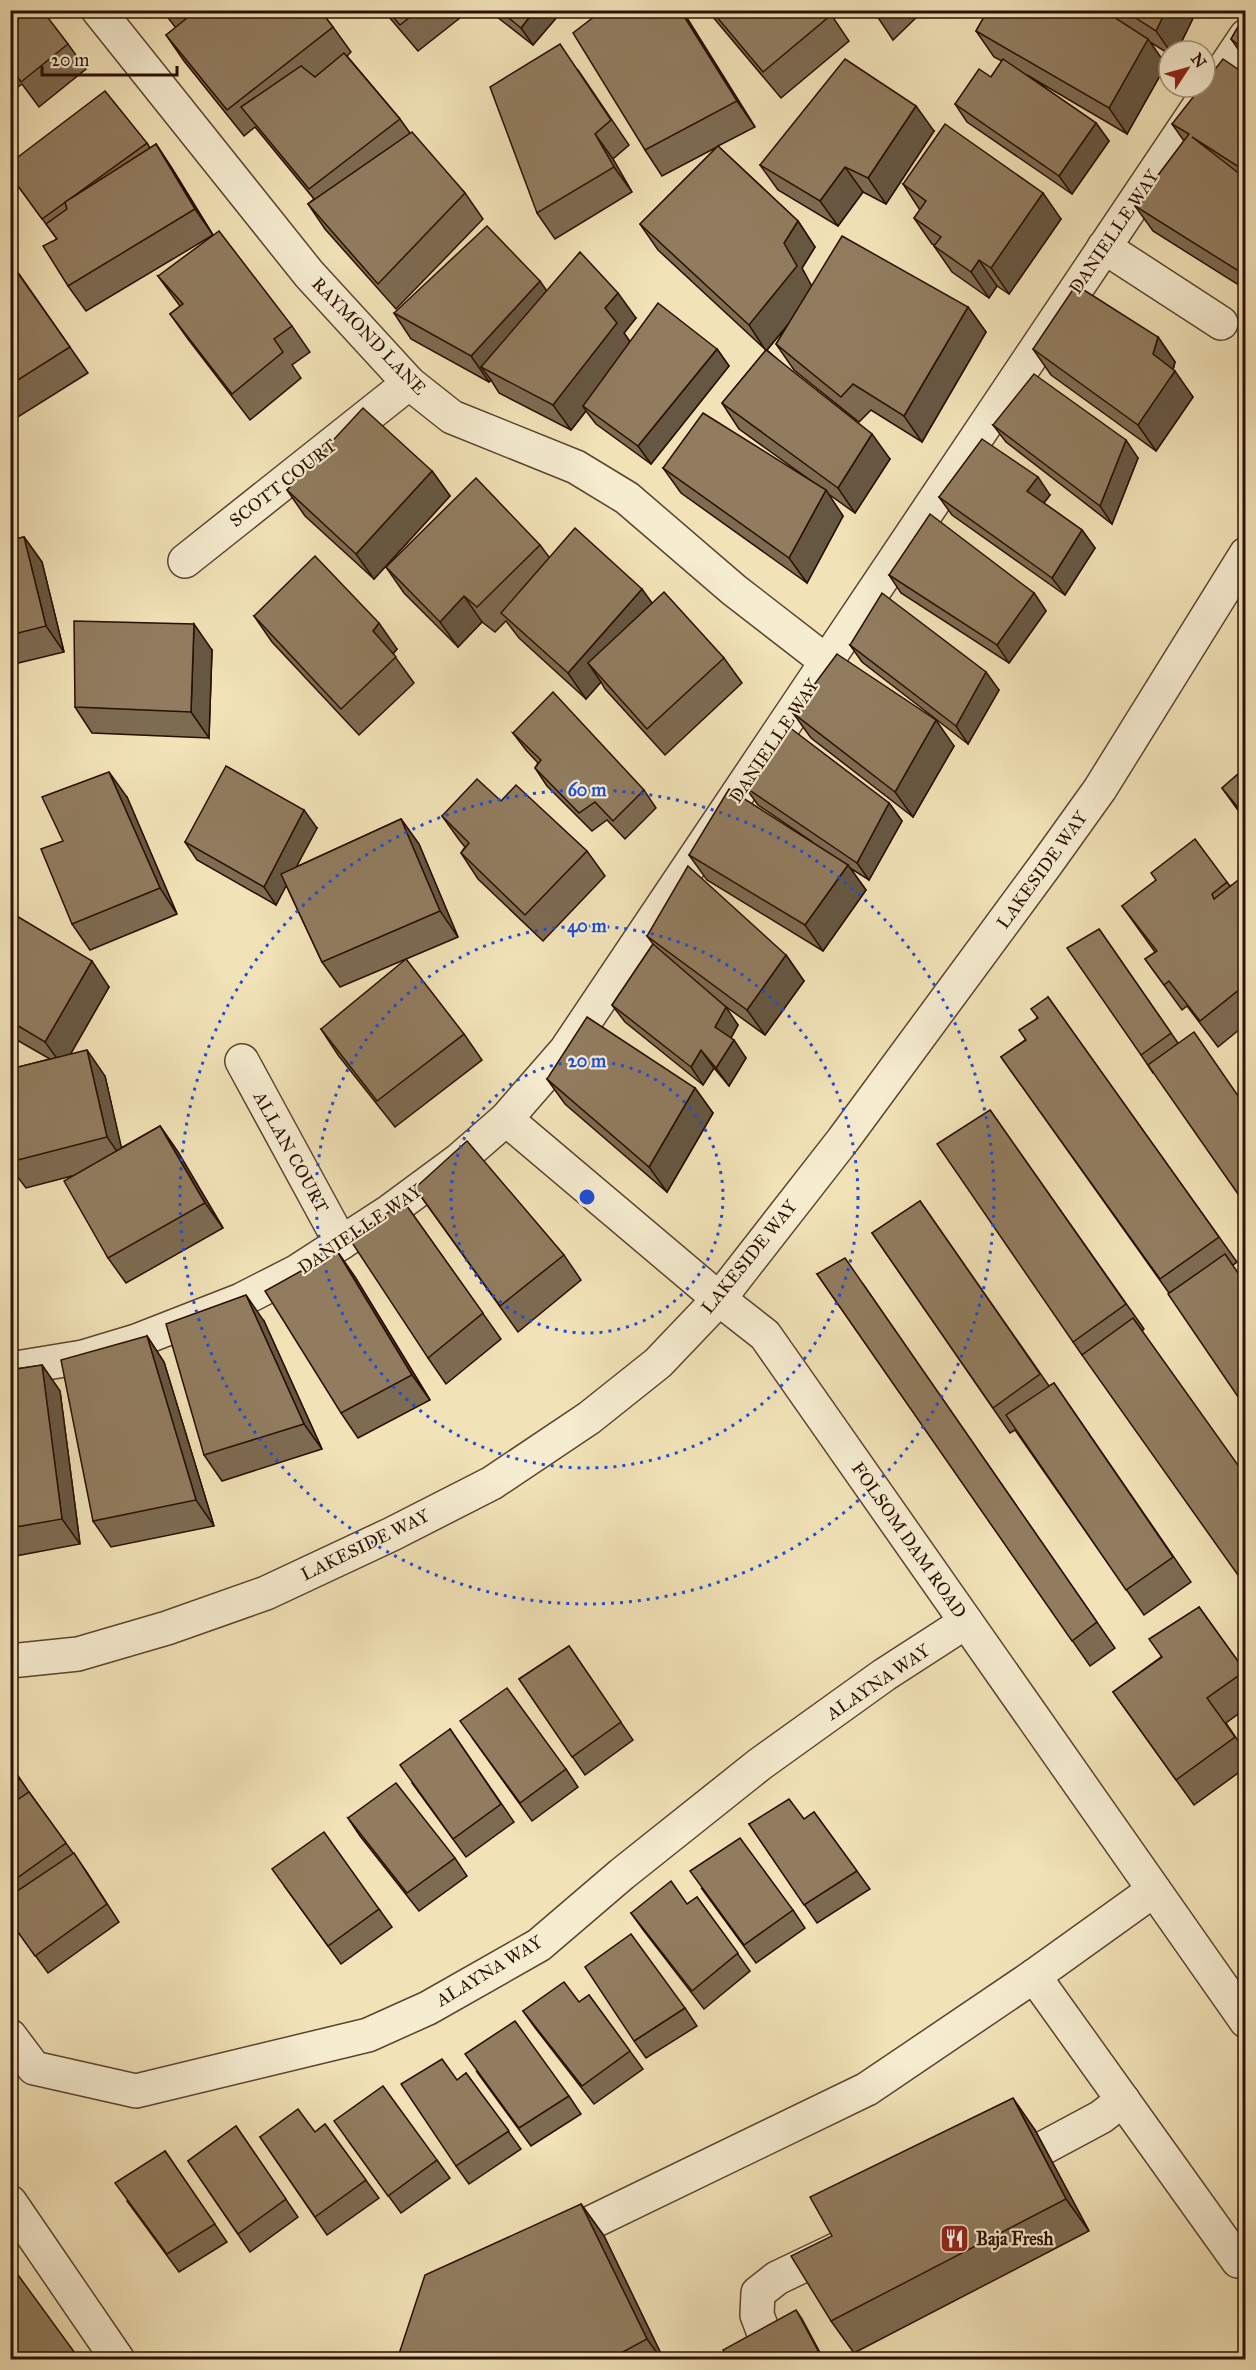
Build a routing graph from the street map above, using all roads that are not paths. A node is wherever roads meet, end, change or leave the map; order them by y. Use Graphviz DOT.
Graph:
graph roads {
  1 [pos="98,10"];
  2 [pos="1245,36"];
  3 [pos="1104,247"];
  4 [pos="1221,323"];
  5 [pos="409,383"];
  6 [pos="1245,554"];
  7 [pos="185,561"];
  8 [pos="827,662"];
  9 [pos="242,1061"];
  10 [pos="506,1119"];
  11 [pos="341,1243"];
  12 [pos="718,1299"];
  13 [pos="10,1369"];
  14 [pos="966,1622"];
  15 [pos="10,1661"];
  16 [pos="1154,1890"];
  17 [pos="1034,1976"];
  18 [pos="1245,2021"];
  19 [pos="10,2036"];
  20 [pos="1123,2100"];
  21 [pos="1045,2147"];
  22 [pos="10,2202"];
  23 [pos="842,2247"];
  24 [pos="528,2253"];
  25 [pos="1238,2261"];
  26 [pos="766,2339"];
  27 [pos="118,2360"];
  1 -- 5 [label="street, RAYMOND LANE"];
  2 -- 3 [label="street, DANIELLE WAY"];
  3 -- 4 [label="street"];
  3 -- 8 [label="street, DANIELLE WAY"];
  5 -- 7 [label="street, SCOTT COURT"];
  5 -- 8 [label="street, RAYMOND LANE"];
  6 -- 12 [label="street, LAKESIDE WAY"];
  8 -- 10 [label="street, DANIELLE WAY"];
  9 -- 11 [label="street, ALLAN COURT"];
  10 -- 11 [label="street, DANIELLE WAY"];
  10 -- 12 [label="street, FOLSOM DAM ROAD"];
  11 -- 13 [label="street, DANIELLE WAY"];
  12 -- 14 [label="street, FOLSOM DAM ROAD"];
  12 -- 15 [label="street, LAKESIDE WAY"];
  14 -- 16 [label="street, FOLSOM DAM ROAD"];
  14 -- 19 [label="street, ALAYNA WAY"];
  16 -- 17 [label="street"];
  16 -- 18 [label="street, FOLSOM DAM ROAD"];
  17 -- 20 [label="street"];
  17 -- 24 [label="street"];
  20 -- 21 [label="street"];
  20 -- 25 [label="street"];
  22 -- 27 [label="street"];
  23 -- 26 [label="street"];
}
